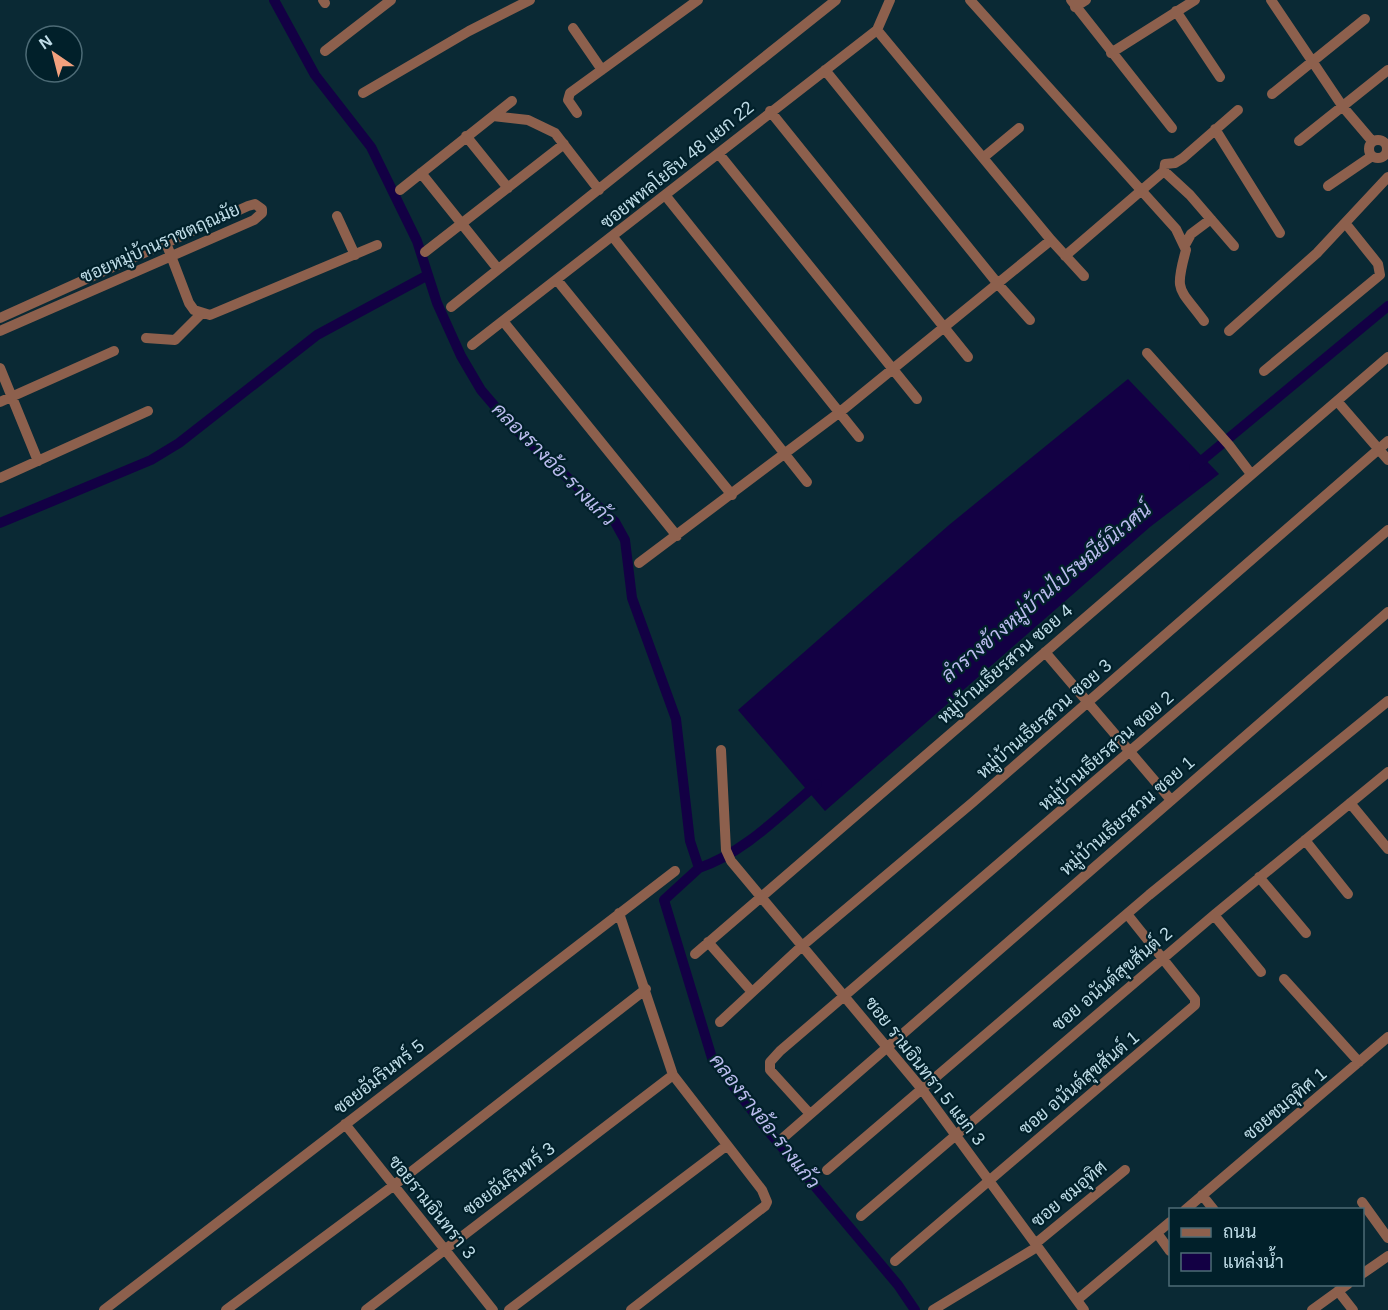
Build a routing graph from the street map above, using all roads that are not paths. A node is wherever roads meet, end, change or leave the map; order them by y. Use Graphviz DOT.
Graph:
graph roads {
  1 [pos="391,0"];
  2 [pos="530,0"];
  3 [pos="698,0"];
  4 [pos="836,0"];
  5 [pos="890,0"];
  6 [pos="970,0"];
  7 [pos="1086,0"];
  8 [pos="1195,0"];
  9 [pos="1273,1"];
  10 [pos="1073,3"];
  11 [pos="1176,11"];
  12 [pos="1365,19"];
  13 [pos="573,28"];
  14 [pos="877,30"];
  15 [pos="325,51"];
  16 [pos="1111,53"];
  17 [pos="1311,62"];
  18 [pos="602,70"];
  19 [pos="825,70"];
  20 [pos="1388,70"];
  21 [pos="1220,77"];
  22 [pos="363,93"];
  23 [pos="1272,94"];
  24 [pos="512,101"];
  25 [pos="1343,107"];
  26 [pos="1238,110"];
  27 [pos="771,111"];
  28 [pos="577,113"];
  29 [pos="493,116"];
  30 [pos="1019,128"];
  31 [pos="1172,128"];
  32 [pos="1215,129"];
  33 [pos="466,136"];
  34 [pos="1386,140"];
  35 [pos="1299,141"];
  36 [pos="1372,141"];
  37 [pos="564,144"];
  38 [pos="719,154"];
  39 [pos="1372,156"];
  40 [pos="984,157"];
  41 [pos="1386,157"];
  42 [pos="1164,171"];
  43 [pos="421,173"];
  44 [pos="1388,177"];
  45 [pos="1328,186"];
  46 [pos="508,188"];
  47 [pos="399,190"];
  48 [pos="599,190"];
  49 [pos="1142,191"];
  50 [pos="665,195"];
  51 [pos="337,216"];
  52 [pos="1211,219"];
  53 [pos="461,224"];
  54 [pos="1346,224"];
  55 [pos="1280,233"];
  56 [pos="613,237"];
  57 [pos="1051,240"];
  58 [pos="166,242"];
  59 [pos="377,245"];
  60 [pos="1185,245"];
  61 [pos="1234,246"];
  62 [pos="425,252"];
  63 [pos="171,255"];
  64 [pos="355,255"];
  65 [pos="1065,256"];
  66 [pos="498,269"];
  67 [pos="1084,276"];
  68 [pos="556,280"];
  69 [pos="77,282"];
  70 [pos="998,284"];
  71 [pos="82,296"];
  72 [pos="451,307"];
  73 [pos="201,314"];
  74 [pos="0,318"];
  75 [pos="1030,320"];
  76 [pos="503,321"];
  77 [pos="1204,321"];
  78 [pos="945,327"];
  79 [pos="1229,330"];
  80 [pos="0,331"];
  81 [pos="146,338"];
  82 [pos="472,345"];
  83 [pos="114,351"];
  84 [pos="1147,353"];
  85 [pos="968,357"];
  86 [pos="1388,357"];
  87 [pos="0,368"];
  88 [pos="892,368"];
  89 [pos="1264,371"];
  90 [pos="12,397"];
  91 [pos="917,399"];
  92 [pos="1337,401"];
  93 [pos="0,402"];
  94 [pos="148,411"];
  95 [pos="840,412"];
  96 [pos="859,437"];
  97 [pos="1388,441"];
  98 [pos="1379,449"];
  99 [pos="785,454"];
  100 [pos="1388,460"];
  101 [pos="38,461"];
  102 [pos="1251,474"];
  103 [pos="0,478"];
  104 [pos="807,483"];
  105 [pos="732,495"];
  106 [pos="1388,530"];
  107 [pos="677,536"];
  108 [pos="639,563"];
  109 [pos="1388,612"];
  110 [pos="1045,651"];
  111 [pos="1089,701"];
  112 [pos="1388,701"];
  113 [pos="721,750"];
  114 [pos="1131,751"];
  115 [pos="1388,772"];
  116 [pos="1171,800"];
  117 [pos="1350,803"];
  118 [pos="1305,840"];
  119 [pos="1388,849"];
  120 [pos="675,871"];
  121 [pos="1259,877"];
  122 [pos="1348,894"];
  123 [pos="759,896"];
  124 [pos="619,913"];
  125 [pos="1127,914"];
  126 [pos="1214,915"];
  127 [pos="1306,933"];
  128 [pos="708,942"];
  129 [pos="802,946"];
  130 [pos="695,954"];
  131 [pos="1164,957"];
  132 [pos="1261,972"];
  133 [pos="1284,979"];
  134 [pos="646,989"];
  135 [pos="752,992"];
  136 [pos="845,996"];
  137 [pos="720,1022"];
  138 [pos="1388,1037"];
  139 [pos="887,1046"];
  140 [pos="1359,1062"];
  141 [pos="673,1075"];
  142 [pos="921,1088"];
  143 [pos="810,1114"];
  144 [pos="345,1124"];
  145 [pos="955,1135"];
  146 [pos="784,1137"];
  147 [pos="726,1146"];
  148 [pos="827,1170"];
  149 [pos="1125,1170"];
  150 [pos="989,1180"];
  151 [pos="393,1186"];
  152 [pos="1202,1195"];
  153 [pos="1362,1202"];
  154 [pos="1186,1208"];
  155 [pos="1213,1208"];
  156 [pos="861,1216"];
  157 [pos="1169,1223"];
  158 [pos="1157,1233"];
  159 [pos="1388,1238"];
  160 [pos="1036,1245"];
  161 [pos="444,1249"];
  162 [pos="1169,1250"];
  163 [pos="1388,1256"];
  164 [pos="895,1261"];
  165 [pos="1364,1273"];
  166 [pos="1335,1290"];
  167 [pos="117,1300"];
  168 [pos="1077,1300"];
  169 [pos="104,1310"];
  170 [pos="124,1310"];
  171 [pos="226,1310"];
  172 [pos="366,1310"];
  173 [pos="493,1310"];
  174 [pos="509,1310"];
  175 [pos="631,1310"];
  176 [pos="933,1310"];
  177 [pos="1084,1310"];
  178 [pos="1312,1310"];
  179 [pos="1353,1310"];
  1 -- 15 [label="street"];
  2 -- 22 [label="street"];
  3 -- 18 [label="street"];
  4 -- 48 [label="street"];
  5 -- 14 [label="street, ซอยพหลโยธิน 48 แยก 22"];
  6 -- 49 [label="street"];
  7 -- 10 [label="street"];
  8 -- 11 [label="street"];
  9 -- 17 [label="street"];
  10 -- 16 [label="street"];
  11 -- 16 [label="street"];
  11 -- 21 [label="street"];
  12 -- 17 [label="street"];
  13 -- 18 [label="street"];
  14 -- 19 [label="street, ซอยพหลโยธิน 48 แยก 22"];
  14 -- 40 [label="street"];
  16 -- 31 [label="street"];
  17 -- 23 [label="street"];
  17 -- 25 [label="street"];
  18 -- 28 [label="street"];
  19 -- 27 [label="street, ซอยพหลโยธิน 48 แยก 22"];
  19 -- 70 [label="street"];
  20 -- 25 [label="street"];
  24 -- 29 [label="street"];
  25 -- 35 [label="street"];
  25 -- 36 [label="street"];
  26 -- 32 [label="street"];
  27 -- 38 [label="street, ซอยพหลโยธิน 48 แยก 22"];
  27 -- 78 [label="street"];
  29 -- 33 [label="street"];
  29 -- 37 [label="street"];
  30 -- 40 [label="street"];
  32 -- 42 [label="street"];
  32 -- 55 [label="street"];
  33 -- 43 [label="street"];
  33 -- 46 [label="street"];
  34 -- 36 [label="street"];
  34 -- 41 [label="street"];
  36 -- 39 [label="street"];
  37 -- 46 [label="street"];
  37 -- 48 [label="street"];
  38 -- 50 [label="street, ซอยพหลโยธิน 48 แยก 22"];
  38 -- 88 [label="street"];
  39 -- 41 [label="street"];
  39 -- 45 [label="street"];
  40 -- 57 [label="street"];
  42 -- 49 [label="street"];
  42 -- 52 [label="street"];
  43 -- 47 [label="street"];
  43 -- 53 [label="street"];
  44 -- 54 [label="street"];
  46 -- 53 [label="street"];
  48 -- 66 [label="street"];
  49 -- 60 [label="street"];
  49 -- 65 [label="street"];
  50 -- 56 [label="street, ซอยพหลโยธิน 48 แยก 22"];
  50 -- 95 [label="street"];
  51 -- 64 [label="street"];
  52 -- 60 [label="street"];
  52 -- 61 [label="street"];
  53 -- 62 [label="street"];
  53 -- 66 [label="street"];
  54 -- 79 [label="street"];
  54 -- 89 [label="street"];
  56 -- 68 [label="street, ซอยพหลโยธิน 48 แยก 22"];
  56 -- 99 [label="street"];
  57 -- 65 [label="street"];
  57 -- 70 [label="street"];
  58 -- 63 [label="street"];
  58 -- 63 [label="street, ซอยหมู่บ้านราชตฤณมัย"];
  58 -- 69 [label="street, ซอยหมู่บ้านราชตฤณมัย"];
  59 -- 64 [label="street"];
  60 -- 77 [label="street"];
  63 -- 71 [label="street, ซอยหมู่บ้านราชตฤณมัย"];
  63 -- 73 [label="street"];
  64 -- 73 [label="street"];
  65 -- 67 [label="street"];
  66 -- 72 [label="street"];
  68 -- 76 [label="street, ซอยพหลโยธิน 48 แยก 22"];
  68 -- 105 [label="street"];
  69 -- 71 [label="street"];
  69 -- 74 [label="street, ซอยหมู่บ้านราชตฤณมัย"];
  70 -- 75 [label="street"];
  70 -- 78 [label="street"];
  71 -- 80 [label="street, ซอยหมู่บ้านราชตฤณมัย"];
  73 -- 81 [label="street"];
  76 -- 82 [label="street, ซอยพหลโยธิน 48 แยก 22"];
  76 -- 107 [label="street"];
  78 -- 85 [label="street"];
  78 -- 88 [label="street"];
  83 -- 90 [label="street"];
  84 -- 102 [label="street"];
  86 -- 92 [label="street, หมู่บ้านเธียรสวน ซอย 4"];
  87 -- 90 [label="street"];
  88 -- 91 [label="street"];
  88 -- 95 [label="street"];
  90 -- 93 [label="street"];
  90 -- 101 [label="street"];
  92 -- 98 [label="street"];
  92 -- 102 [label="street, หมู่บ้านเธียรสวน ซอย 4"];
  94 -- 101 [label="street"];
  95 -- 96 [label="street"];
  95 -- 99 [label="street"];
  97 -- 98 [label="street, หมู่บ้านเธียรสวน ซอย 3"];
  98 -- 100 [label="street"];
  98 -- 111 [label="street, หมู่บ้านเธียรสวน ซอย 3"];
  99 -- 104 [label="street"];
  99 -- 105 [label="street"];
  101 -- 103 [label="street"];
  102 -- 110 [label="street, หมู่บ้านเธียรสวน ซอย 4"];
  105 -- 107 [label="street"];
  106 -- 114 [label="street, หมู่บ้านเธียรสวน ซอย 2"];
  107 -- 108 [label="street"];
  109 -- 116 [label="street, หมู่บ้านเธียรสวน ซอย 1"];
  110 -- 111 [label="street"];
  110 -- 123 [label="street, หมู่บ้านเธียรสวน ซอย 4"];
  111 -- 114 [label="street"];
  111 -- 129 [label="street, หมู่บ้านเธียรสวน ซอย 3"];
  112 -- 125 [label="street"];
  113 -- 123 [label="street, ซอย รามอินทรา 5 แยก 3"];
  114 -- 116 [label="street"];
  114 -- 136 [label="street, หมู่บ้านเธียรสวน ซอย 2"];
  115 -- 117 [label="street, ซอย อนันต์สุขสันต์ 2"];
  116 -- 139 [label="street, หมู่บ้านเธียรสวน ซอย 1"];
  117 -- 118 [label="street, ซอย อนันต์สุขสันต์ 2"];
  117 -- 119 [label="street"];
  118 -- 121 [label="street, ซอย อนันต์สุขสันต์ 2"];
  118 -- 122 [label="street"];
  120 -- 124 [label="street, ซอยอัมรินทร์ 5"];
  121 -- 126 [label="street, ซอย อนันต์สุขสันต์ 2"];
  121 -- 127 [label="street"];
  123 -- 128 [label="street, หมู่บ้านเธียรสวน ซอย 4"];
  123 -- 129 [label="street, ซอย รามอินทรา 5 แยก 3"];
  124 -- 134 [label="street"];
  124 -- 144 [label="street, ซอยอัมรินทร์ 5"];
  125 -- 131 [label="street, ซอย อนันต์สุขสันต์ 1"];
  125 -- 142 [label="street"];
  126 -- 131 [label="street, ซอย อนันต์สุขสันต์ 2"];
  126 -- 132 [label="street"];
  128 -- 130 [label="street, หมู่บ้านเธียรสวน ซอย 4"];
  128 -- 135 [label="street"];
  129 -- 135 [label="street, หมู่บ้านเธียรสวน ซอย 3"];
  129 -- 136 [label="street, ซอย รามอินทรา 5 แยก 3"];
  131 -- 145 [label="street, ซอย อนันต์สุขสันต์ 2"];
  131 -- 150 [label="street, ซอย อนันต์สุขสันต์ 1"];
  133 -- 140 [label="street"];
  134 -- 141 [label="street"];
  134 -- 151 [label="street"];
  135 -- 137 [label="street, หมู่บ้านเธียรสวน ซอย 3"];
  136 -- 139 [label="street, ซอย รามอินทรา 5 แยก 3"];
  136 -- 143 [label="street, หมู่บ้านเธียรสวน ซอย 2"];
  138 -- 140 [label="street, ซอยชมอุทิศ 1"];
  139 -- 142 [label="street, ซอย รามอินทรา 5 แยก 3"];
  139 -- 143 [label="street, หมู่บ้านเธียรสวน ซอย 1"];
  140 -- 152 [label="street, ซอยชมอุทิศ 1"];
  141 -- 147 [label="street"];
  141 -- 161 [label="street, ซอยอัมรินทร์ 3"];
  142 -- 145 [label="street, ซอย รามอินทรา 5 แยก 3"];
  142 -- 148 [label="street"];
  143 -- 146 [label="street, หมู่บ้านเธียรสวน ซอย 1"];
  144 -- 151 [label="street, ซอยรามอินทรา 3"];
  144 -- 167 [label="street, ซอยอัมรินทร์ 5"];
  145 -- 150 [label="street, ซอย รามอินทรา 5 แยก 3"];
  145 -- 156 [label="street, ซอย อนันต์สุขสันต์ 2"];
  147 -- 174 [label="street"];
  147 -- 175 [label="street"];
  149 -- 160 [label="street, ซอย ชมอุทิศ"];
  150 -- 160 [label="street, ซอย รามอินทรา 5 แยก 3"];
  150 -- 164 [label="street, ซอย อนันต์สุขสันต์ 1"];
  151 -- 161 [label="street, ซอยรามอินทรา 3"];
  151 -- 171 [label="street"];
  152 -- 154 [label="street, ซอยชมอุทิศ 1"];
  152 -- 155 [label="street"];
  153 -- 159 [label="street"];
  157 -- 158 [label="street"];
  158 -- 162 [label="street"];
  158 -- 168 [label="street"];
  160 -- 168 [label="street, ซอย รามอินทรา 5 แยก 3"];
  160 -- 176 [label="street, ซอย ชมอุทิศ"];
  161 -- 172 [label="street, ซอยอัมรินทร์ 3"];
  161 -- 173 [label="street, ซอยรามอินทรา 3"];
  163 -- 165 [label="street"];
  166 -- 178 [label="street"];
  166 -- 179 [label="street"];
  167 -- 169 [label="street, ซอยอัมรินทร์ 5"];
  167 -- 170 [label="street"];
  168 -- 177 [label="street, ซอย รามอินทรา 5 แยก 3"];
}
